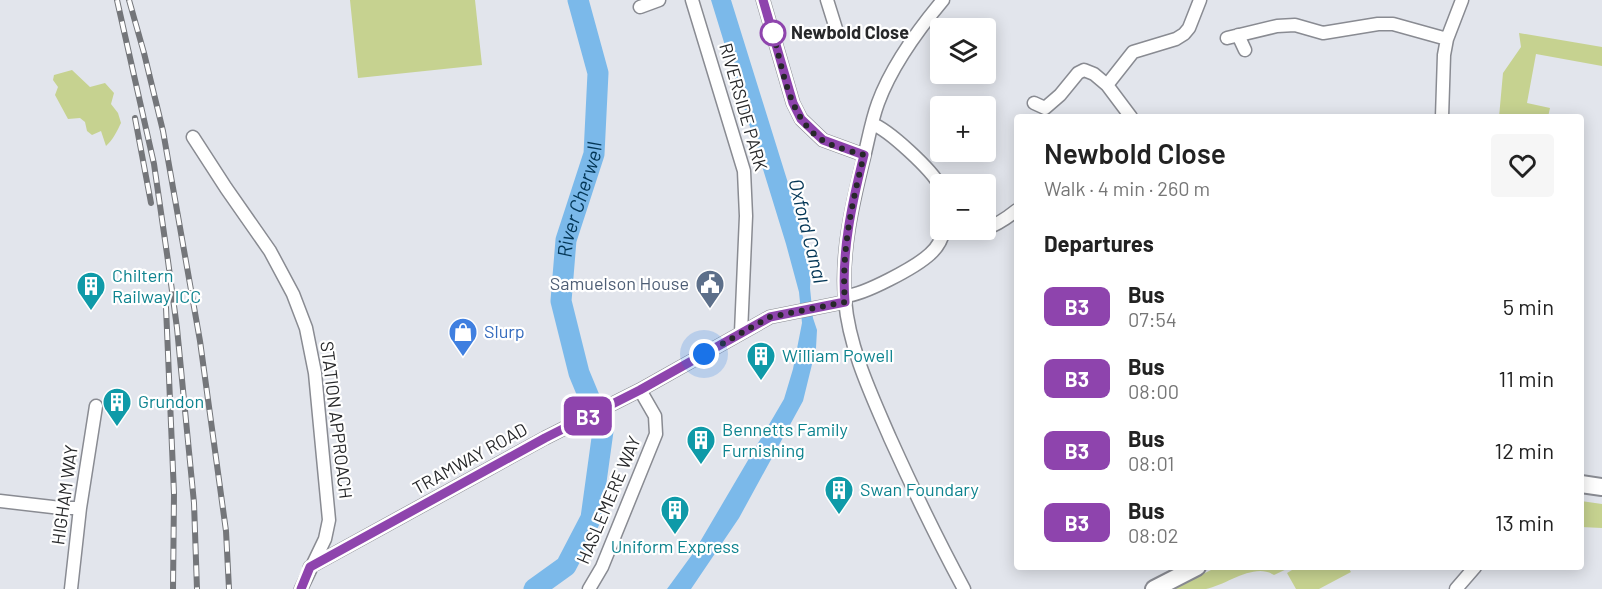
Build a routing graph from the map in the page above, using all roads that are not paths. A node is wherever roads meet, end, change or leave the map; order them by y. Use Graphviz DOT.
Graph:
graph roads {
  1 [pos="659,0"];
  2 [pos="692,0"];
  3 [pos="764,0"];
  4 [pos="827,0"];
  5 [pos="943,0"];
  6 [pos="1200,0"];
  7 [pos="1462,0"];
  8 [pos="640,7"];
  9 [pos="837,32"];
  10 [pos="1447,39"];
  11 [pos="1245,50"];
  12 [pos="1107,86"];
  13 [pos="1042,109"];
  14 [pos="1129,114"];
  15 [pos="1442,114"];
  16 [pos="872,124"];
  17 [pos="193,137"];
  18 [pos="864,155"];
  19 [pos="931,174"];
  20 [pos="1014,212"];
  21 [pos="996,226"];
  22 [pos="940,240"];
  23 [pos="845,299"];
  24 [pos="741,333"];
  25 [pos="640,390"];
  26 [pos="96,406"];
  27 [pos="1584,484"];
  28 [pos="1602,487"];
  29 [pos="0,501"];
  30 [pos="80,508"];
  31 [pos="310,567"];
  32 [pos="1191,570"];
  33 [pos="1472,570"];
  34 [pos="71,589"];
  35 [pos="301,589"];
  36 [pos="589,589"];
  37 [pos="964,589"];
  38 [pos="1154,589"];
  39 [pos="1456,589"];
  1 -- 8 [label="street"];
  2 -- 24 [label="street, RIVERSIDE PARK"];
  3 -- 18 [label="street"];
  4 -- 9 [label="street"];
  5 -- 16 [label="street"];
  6 -- 12 [label="street"];
  7 -- 10 [label="street"];
  10 -- 11 [label="street"];
  10 -- 15 [label="street"];
  12 -- 13 [label="street"];
  12 -- 14 [label="street"];
  16 -- 18 [label="street"];
  16 -- 19 [label="street"];
  17 -- 31 [label="street, STATION APPROACH"];
  18 -- 23 [label="street"];
  20 -- 21 [label="street"];
  22 -- 23 [label="street, TRAMWAY ROAD"];
  23 -- 24 [label="street, TRAMWAY ROAD"];
  23 -- 37 [label="street"];
  24 -- 25 [label="street, TRAMWAY ROAD"];
  25 -- 31 [label="street, TRAMWAY ROAD"];
  25 -- 36 [label="street, HASLEMERE WAY"];
  26 -- 30 [label="street, HIGHAM WAY"];
  27 -- 28 [label="main road"];
  29 -- 30 [label="street"];
  30 -- 34 [label="street, HIGHAM WAY"];
  31 -- 35 [label="street, STATION APPROACH"];
  32 -- 38 [label="main road"];
  33 -- 39 [label="street"];
}
